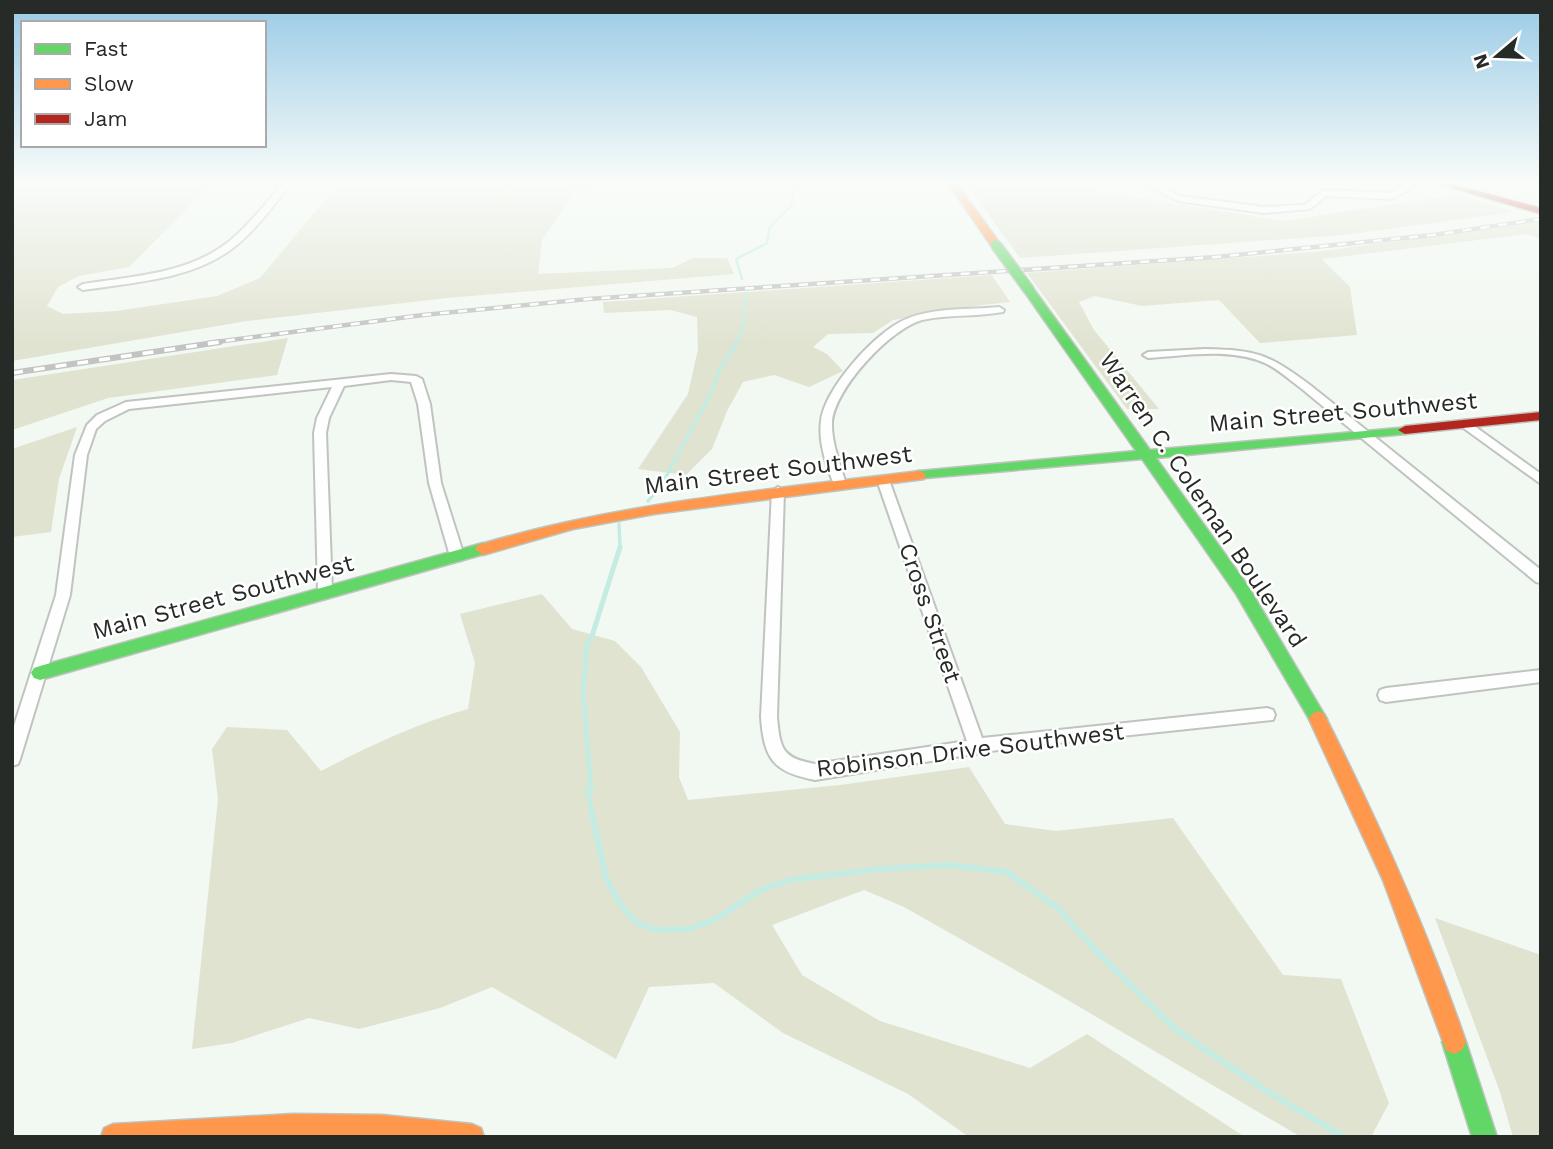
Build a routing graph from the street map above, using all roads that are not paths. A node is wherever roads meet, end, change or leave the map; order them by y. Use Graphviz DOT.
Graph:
graph roads {
  1 [pos="240,237"];
  2 [pos="990,237"];
  3 [pos="83,287"];
  4 [pos="999,310"];
  5 [pos="1148,355"];
  6 [pos="340,382"];
  7 [pos="1541,416"];
  8 [pos="1465,424"];
  9 [pos="1363,434"];
  10 [pos="1147,454"];
  11 [pos="883,480"];
  12 [pos="1541,480"];
  13 [pos="840,485"];
  14 [pos="778,491"];
  15 [pos="457,556"];
  16 [pos="1541,579"];
  17 [pos="325,592"];
  18 [pos="40,673"];
  19 [pos="1541,676"];
  20 [pos="1386,695"];
  21 [pos="1267,715"];
  22 [pos="977,747"];
  23 [pos="12,759"];
  24 [pos="377,1132"];
  25 [pos="113,1137"];
  26 [pos="472,1137"];
  27 [pos="1485,1137"];
  1 -- 3 [label="street"];
  2 -- 10 [label="main road, Warren C. Coleman Boulevard, bridge"];
  4 -- 13 [label="street"];
  5 -- 9 [label="street"];
  6 -- 15 [label="street"];
  6 -- 17 [label="street"];
  6 -- 18 [label="street"];
  7 -- 8 [label="main road, Main Street Southwest"];
  8 -- 9 [label="main road, Main Street Southwest"];
  8 -- 12 [label="street"];
  9 -- 10 [label="main road, Main Street Southwest"];
  9 -- 16 [label="street"];
  10 -- 11 [label="main road, Main Street Southwest"];
  10 -- 27 [label="main road, Warren C. Coleman Boulevard"];
  11 -- 13 [label="main road, Main Street Southwest"];
  11 -- 22 [label="street, Cross Street"];
  13 -- 14 [label="main road, Main Street Southwest"];
  14 -- 15 [label="main road, Main Street Southwest"];
  14 -- 22 [label="street, Robinson Drive Southwest"];
  15 -- 17 [label="main road, Main Street Southwest"];
  17 -- 18 [label="main road, Main Street Southwest"];
  18 -- 23 [label="street"];
  19 -- 20 [label="street"];
  21 -- 22 [label="street, Robinson Drive Southwest"];
  24 -- 25 [label="main road"];
  24 -- 26 [label="main road"];
}
